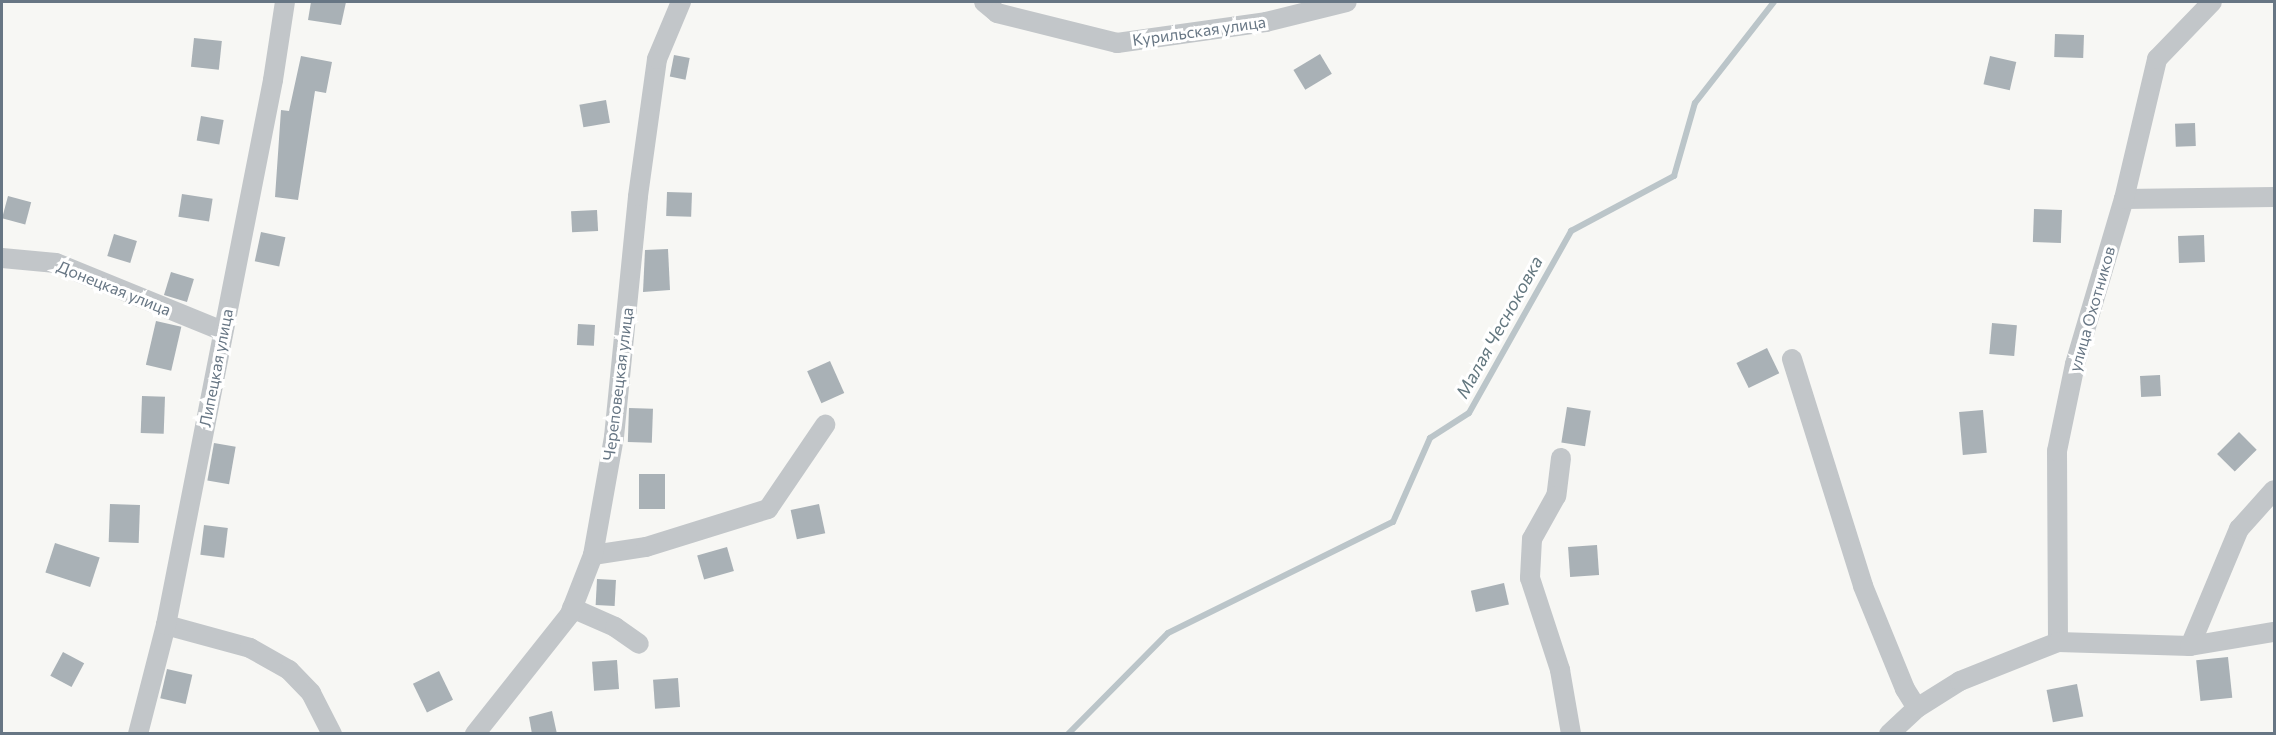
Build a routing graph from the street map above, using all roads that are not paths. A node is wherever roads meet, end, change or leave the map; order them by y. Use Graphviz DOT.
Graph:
graph roads {
  1 [pos="285,2"];
  2 [pos="681,2"];
  3 [pos="984,2"];
  4 [pos="1347,2"];
  5 [pos="2212,2"];
  6 [pos="2274,197"];
  7 [pos="2124,199"];
  8 [pos="2,258"];
  9 [pos="223,331"];
  10 [pos="1792,359"];
  11 [pos="825,425"];
  12 [pos="1561,458"];
  13 [pos="2274,490"];
  14 [pos="592,555"];
  15 [pos="572,609"];
  16 [pos="166,625"];
  17 [pos="2274,632"];
  18 [pos="2058,642"];
  19 [pos="639,644"];
  20 [pos="2190,646"];
  21 [pos="1917,708"];
  22 [pos="138,734"];
  23 [pos="332,734"];
  24 [pos="475,734"];
  25 [pos="1571,734"];
  26 [pos="1889,734"];
  1 -- 9 [label="street, Липецкая улица"];
  2 -- 14 [label="street, Череповецкая улица"];
  3 -- 4 [label="street, Курильская улица"];
  5 -- 7 [label="street, улица Охотников"];
  6 -- 7 [label="street"];
  7 -- 18 [label="street, улица Охотников"];
  8 -- 9 [label="street, Донецкая улица"];
  9 -- 16 [label="street, Липецкая улица"];
  10 -- 21 [label="street"];
  11 -- 14 [label="street"];
  12 -- 25 [label="street"];
  13 -- 20 [label="street"];
  14 -- 15 [label="street, Череповецкая улица"];
  15 -- 19 [label="street"];
  15 -- 24 [label="street, Череповецкая улица"];
  16 -- 22 [label="street, Липецкая улица"];
  16 -- 23 [label="street"];
  17 -- 20 [label="street"];
  18 -- 20 [label="street"];
  18 -- 21 [label="street"];
  21 -- 26 [label="street"];
}
